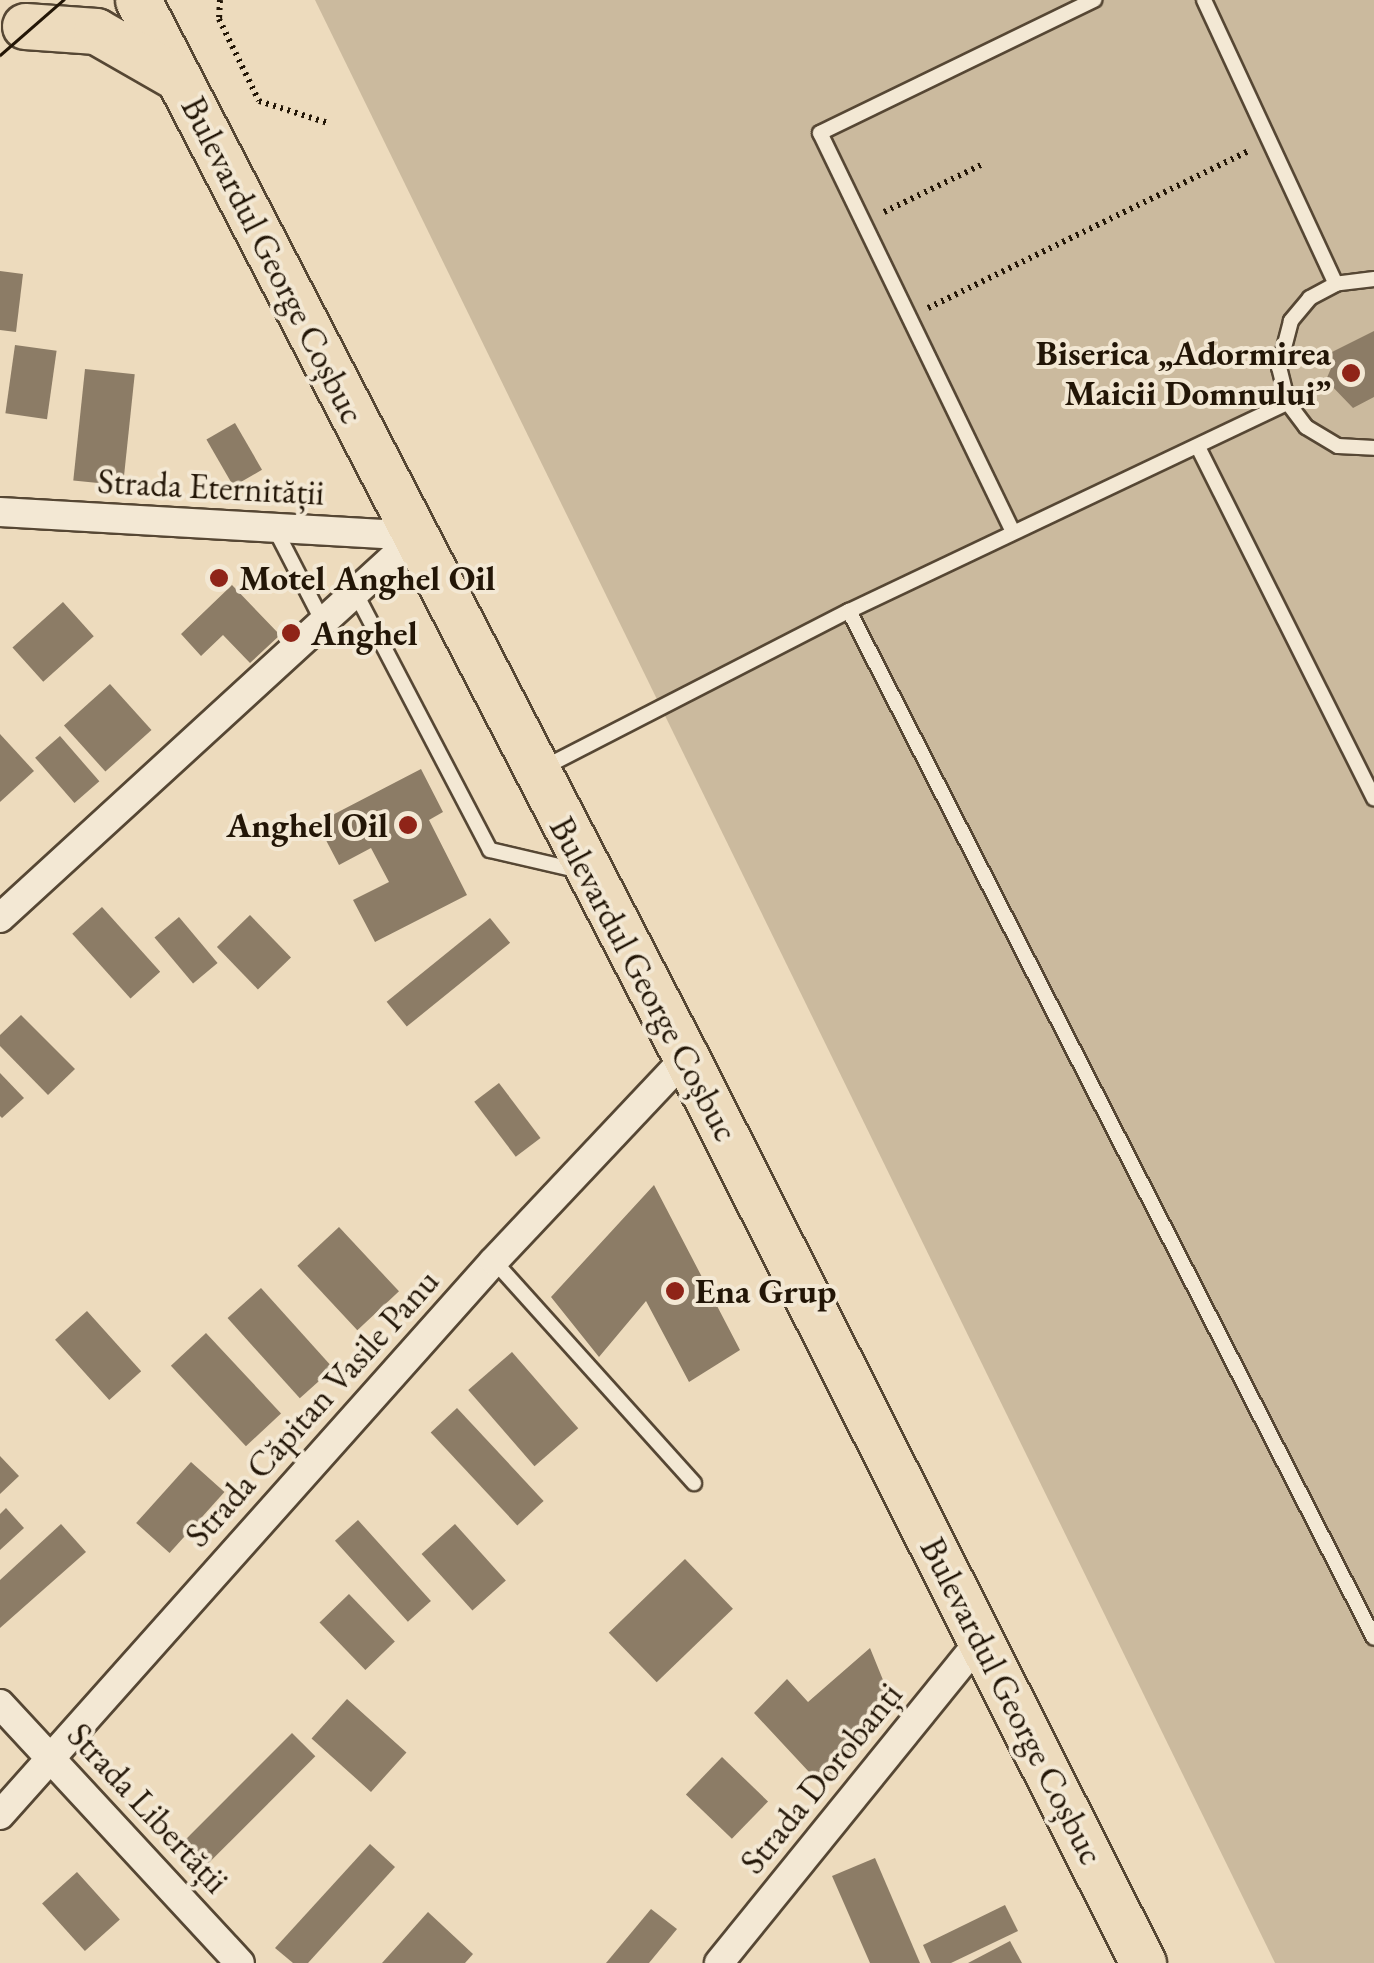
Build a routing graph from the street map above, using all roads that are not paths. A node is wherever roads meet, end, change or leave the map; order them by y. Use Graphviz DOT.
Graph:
graph roads {
  1 [pos="138,0"];
  2 [pos="170,0"];
  3 [pos="1094,0"];
  4 [pos="1204,0"];
  5 [pos="27,25"];
  6 [pos="180,79"];
  7 [pos="1374,279"];
  8 [pos="1336,284"];
  9 [pos="1288,403"];
  10 [pos="1198,447"];
  11 [pos="1374,448"];
  12 [pos="0,512"];
  13 [pos="275,529"];
  14 [pos="1013,532"];
  15 [pos="417,536"];
  16 [pos="355,592"];
  17 [pos="849,612"];
  18 [pos="323,622"];
  19 [pos="536,772"];
  20 [pos="1374,798"];
  21 [pos="589,873"];
  22 [pos="0,918"];
  23 [pos="686,1058"];
  24 [pos="494,1260"];
  25 [pos="694,1482"];
  26 [pos="1374,1638"];
  27 [pos="981,1640"];
  28 [pos="0,1704"];
  29 [pos="50,1758"];
  30 [pos="0,1814"];
  31 [pos="240,1963"];
  32 [pos="719,1963"];
  33 [pos="1142,1963"];
  1 -- 6 [label="main road, Bulevardul George Coșbuc"];
  2 -- 6 [label="main road"];
  3 -- 14 [label="lane"];
  4 -- 8 [label="lane"];
  5 -- 6 [label="main road"];
  6 -- 15 [label="main road, Bulevardul George Coșbuc"];
  7 -- 8 [label="lane"];
  8 -- 9 [label="lane"];
  9 -- 10 [label="lane"];
  9 -- 11 [label="lane"];
  10 -- 14 [label="lane"];
  10 -- 20 [label="lane"];
  12 -- 13 [label="street, Strada Eternității"];
  13 -- 15 [label="street, Strada Eternității"];
  13 -- 18 [label="lane"];
  14 -- 17 [label="lane"];
  15 -- 16 [label="street"];
  15 -- 19 [label="main road, Bulevardul George Coșbuc"];
  16 -- 18 [label="street"];
  16 -- 21 [label="lane"];
  17 -- 19 [label="lane"];
  17 -- 26 [label="lane"];
  18 -- 22 [label="street"];
  19 -- 21 [label="main road, Bulevardul George Coșbuc"];
  21 -- 23 [label="main road, Bulevardul George Coșbuc"];
  23 -- 24 [label="street, Strada Căpitan Vasile Panu"];
  23 -- 27 [label="main road, Bulevardul George Coșbuc"];
  24 -- 25 [label="lane"];
  24 -- 29 [label="street, Strada Căpitan Vasile Panu"];
  27 -- 32 [label="street, Strada Dorobanți"];
  27 -- 33 [label="main road, Bulevardul George Coșbuc"];
  28 -- 29 [label="street, Strada Libertății"];
  29 -- 30 [label="street, Strada Căpitan Vasile Panu"];
  29 -- 31 [label="street, Strada Libertății"];
}
